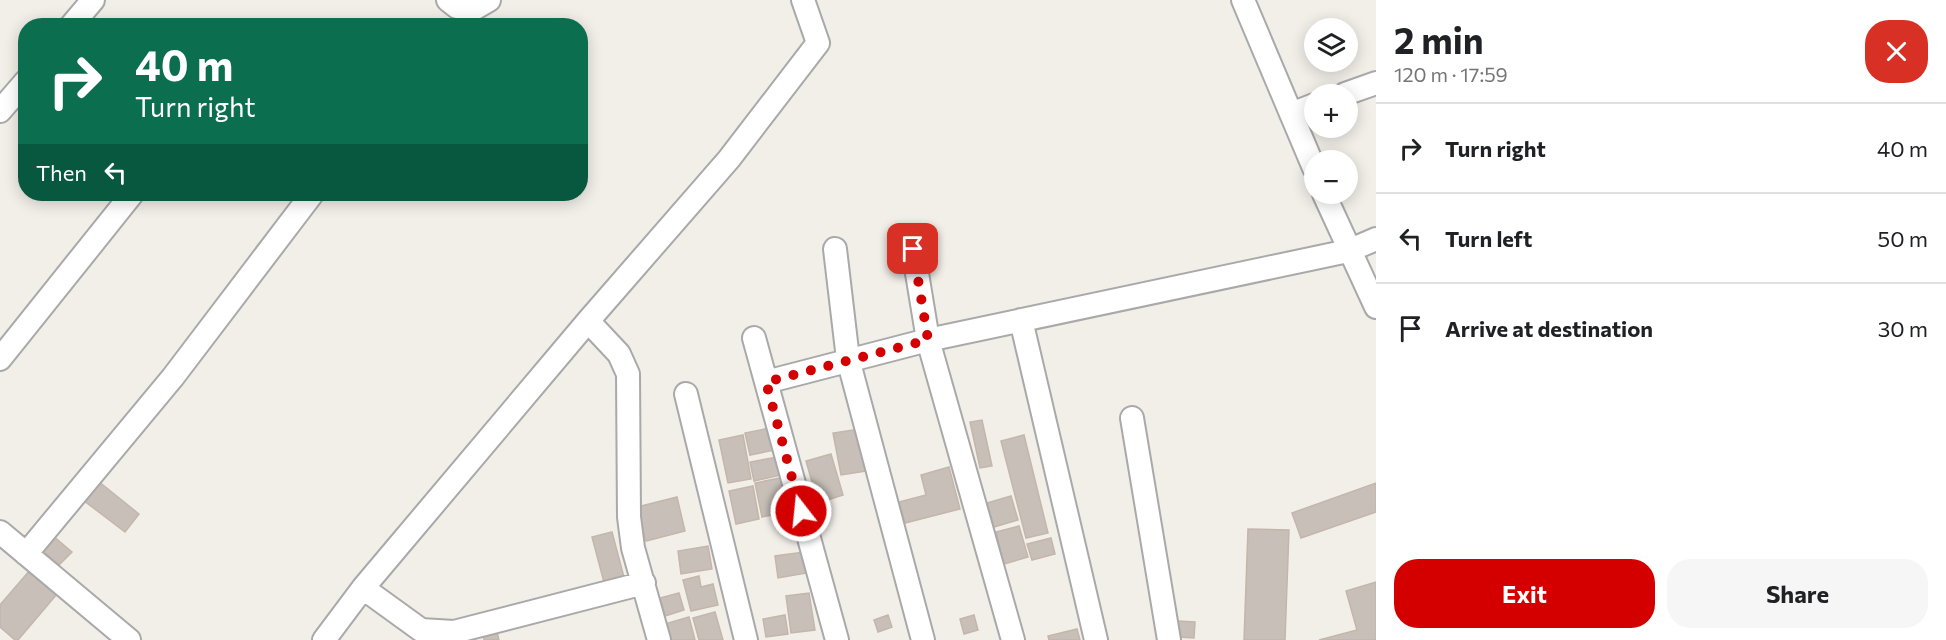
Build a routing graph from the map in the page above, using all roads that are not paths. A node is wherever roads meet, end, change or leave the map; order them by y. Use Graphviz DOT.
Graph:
graph roads {
  1 [pos="93,0"];
  2 [pos="448,0"];
  3 [pos="489,0"];
  4 [pos="803,0"];
  5 [pos="1243,0"];
  6 [pos="78,18"];
  7 [pos="1376,83"];
  8 [pos="1358,89"];
  9 [pos="18,90"];
  10 [pos="1304,109"];
  11 [pos="0,111"];
  12 [pos="1291,114"];
  13 [pos="1306,150"];
  14 [pos="126,201"];
  15 [pos="307,201"];
  16 [pos="1328,204"];
  17 [pos="1376,239"];
  18 [pos="835,249"];
  19 [pos="913,249"];
  20 [pos="1348,251"];
  21 [pos="1376,307"];
  22 [pos="1021,320"];
  23 [pos="588,321"];
  24 [pos="754,338"];
  25 [pos="928,340"];
  26 [pos="0,359"];
  27 [pos="848,359"];
  28 [pos="766,382"];
  29 [pos="686,394"];
  30 [pos="1132,418"];
  31 [pos="0,532"];
  32 [pos="26,554"];
  33 [pos="644,583"];
  34 [pos="363,588"];
  35 [pos="129,640"];
  36 [pos="324,640"];
  37 [pos="659,640"];
  38 [pos="746,640"];
  39 [pos="837,640"];
  40 [pos="923,640"];
  41 [pos="1013,640"];
  42 [pos="1096,640"];
  43 [pos="1169,640"];
  1 -- 6 [label="street"];
  2 -- 3 [label="street"];
  4 -- 23 [label="street"];
  5 -- 12 [label="street"];
  7 -- 8 [label="street"];
  9 -- 11 [label="street"];
  10 -- 12 [label="street"];
  12 -- 13 [label="street"];
  14 -- 26 [label="street"];
  15 -- 32 [label="street"];
  16 -- 20 [label="street"];
  17 -- 20 [label="street"];
  18 -- 27 [label="street"];
  19 -- 25 [label="street"];
  20 -- 21 [label="street"];
  20 -- 22 [label="street"];
  22 -- 25 [label="street"];
  22 -- 42 [label="street"];
  23 -- 33 [label="street"];
  23 -- 34 [label="street"];
  24 -- 28 [label="street"];
  25 -- 27 [label="street"];
  25 -- 41 [label="street"];
  27 -- 28 [label="street"];
  27 -- 40 [label="street"];
  28 -- 39 [label="street"];
  29 -- 38 [label="street"];
  30 -- 43 [label="street"];
  31 -- 32 [label="street"];
  32 -- 35 [label="street"];
  33 -- 34 [label="street"];
  33 -- 37 [label="street"];
  34 -- 36 [label="street"];
}
